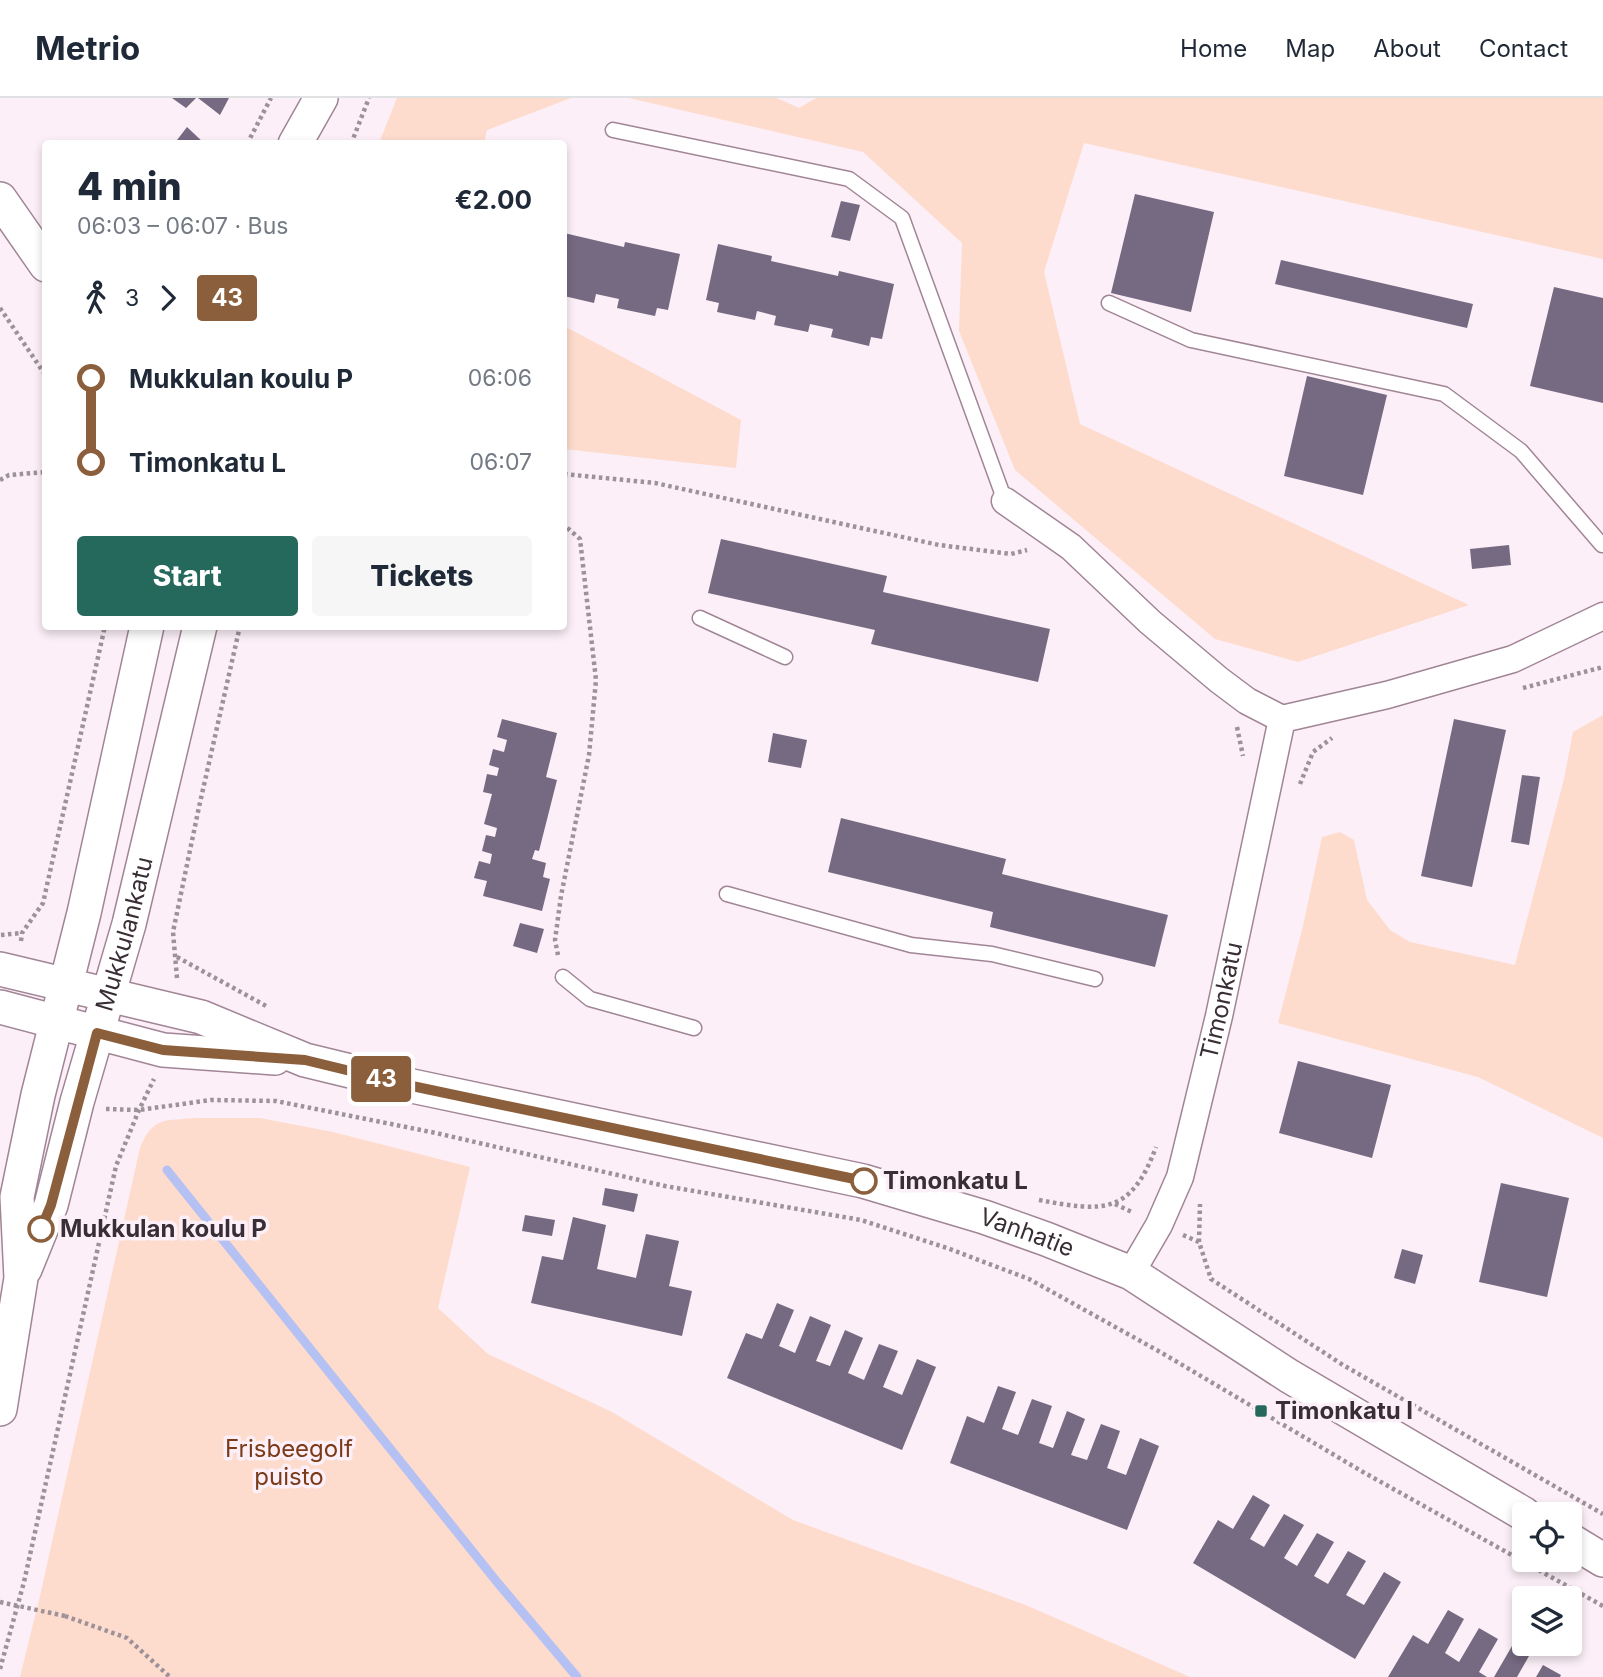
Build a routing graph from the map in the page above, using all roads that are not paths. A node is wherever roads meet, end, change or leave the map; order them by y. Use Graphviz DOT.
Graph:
graph roads {
  1 [pos="321,98"];
  2 [pos="613,130"];
  3 [pos="297,140"];
  4 [pos="0,199"];
  5 [pos="42,259"];
  6 [pos="1109,303"];
  7 [pos="1006,501"];
  8 [pos="1603,546"];
  9 [pos="1603,617"];
  10 [pos="699,618"];
  11 [pos="146,630"];
  12 [pos="199,630"];
  13 [pos="785,657"];
  14 [pos="1282,719"];
  15 [pos="727,894"];
  16 [pos="8,971"];
  17 [pos="563,977"];
  18 [pos="1095,979"];
  19 [pos="66,984"];
  20 [pos="109,994"];
  21 [pos="0,1007"];
  22 [pos="57,1023"];
  23 [pos="694,1028"];
  24 [pos="97,1033"];
  25 [pos="305,1060"];
  26 [pos="1131,1273"];
  27 [pos="21,1278"];
  28 [pos="0,1409"];
  29 [pos="1512,1507"];
  30 [pos="1582,1547"];
  31 [pos="1603,1560"];
  1 -- 3 [label="street"];
  2 -- 7 [label="lane"];
  4 -- 5 [label="street"];
  6 -- 8 [label="lane"];
  7 -- 14 [label="street"];
  9 -- 14 [label="street"];
  10 -- 13 [label="lane"];
  11 -- 19 [label="street, Mukkulankatu"];
  12 -- 20 [label="street, Mukkulankatu"];
  14 -- 26 [label="street, Timonkatu"];
  15 -- 18 [label="lane"];
  16 -- 19 [label="street, Vanhatie"];
  17 -- 23 [label="lane"];
  19 -- 20 [label="street, Vanhatie"];
  19 -- 22 [label="street, Mukkulankatu"];
  20 -- 24 [label="street, Mukkulankatu"];
  20 -- 25 [label="street, Vanhatie"];
  21 -- 22 [label="street, Vanhatie"];
  22 -- 24 [label="street, Vanhatie"];
  22 -- 27 [label="street, Mukkulankatu"];
  24 -- 25 [label="street, Vanhatie"];
  24 -- 27 [label="street, Mukkulankatu"];
  25 -- 26 [label="street, Vanhatie"];
  26 -- 29 [label="street, Vanhatie"];
  27 -- 28 [label="street, Mukkulankatu"];
  30 -- 31 [label="street"];
}
